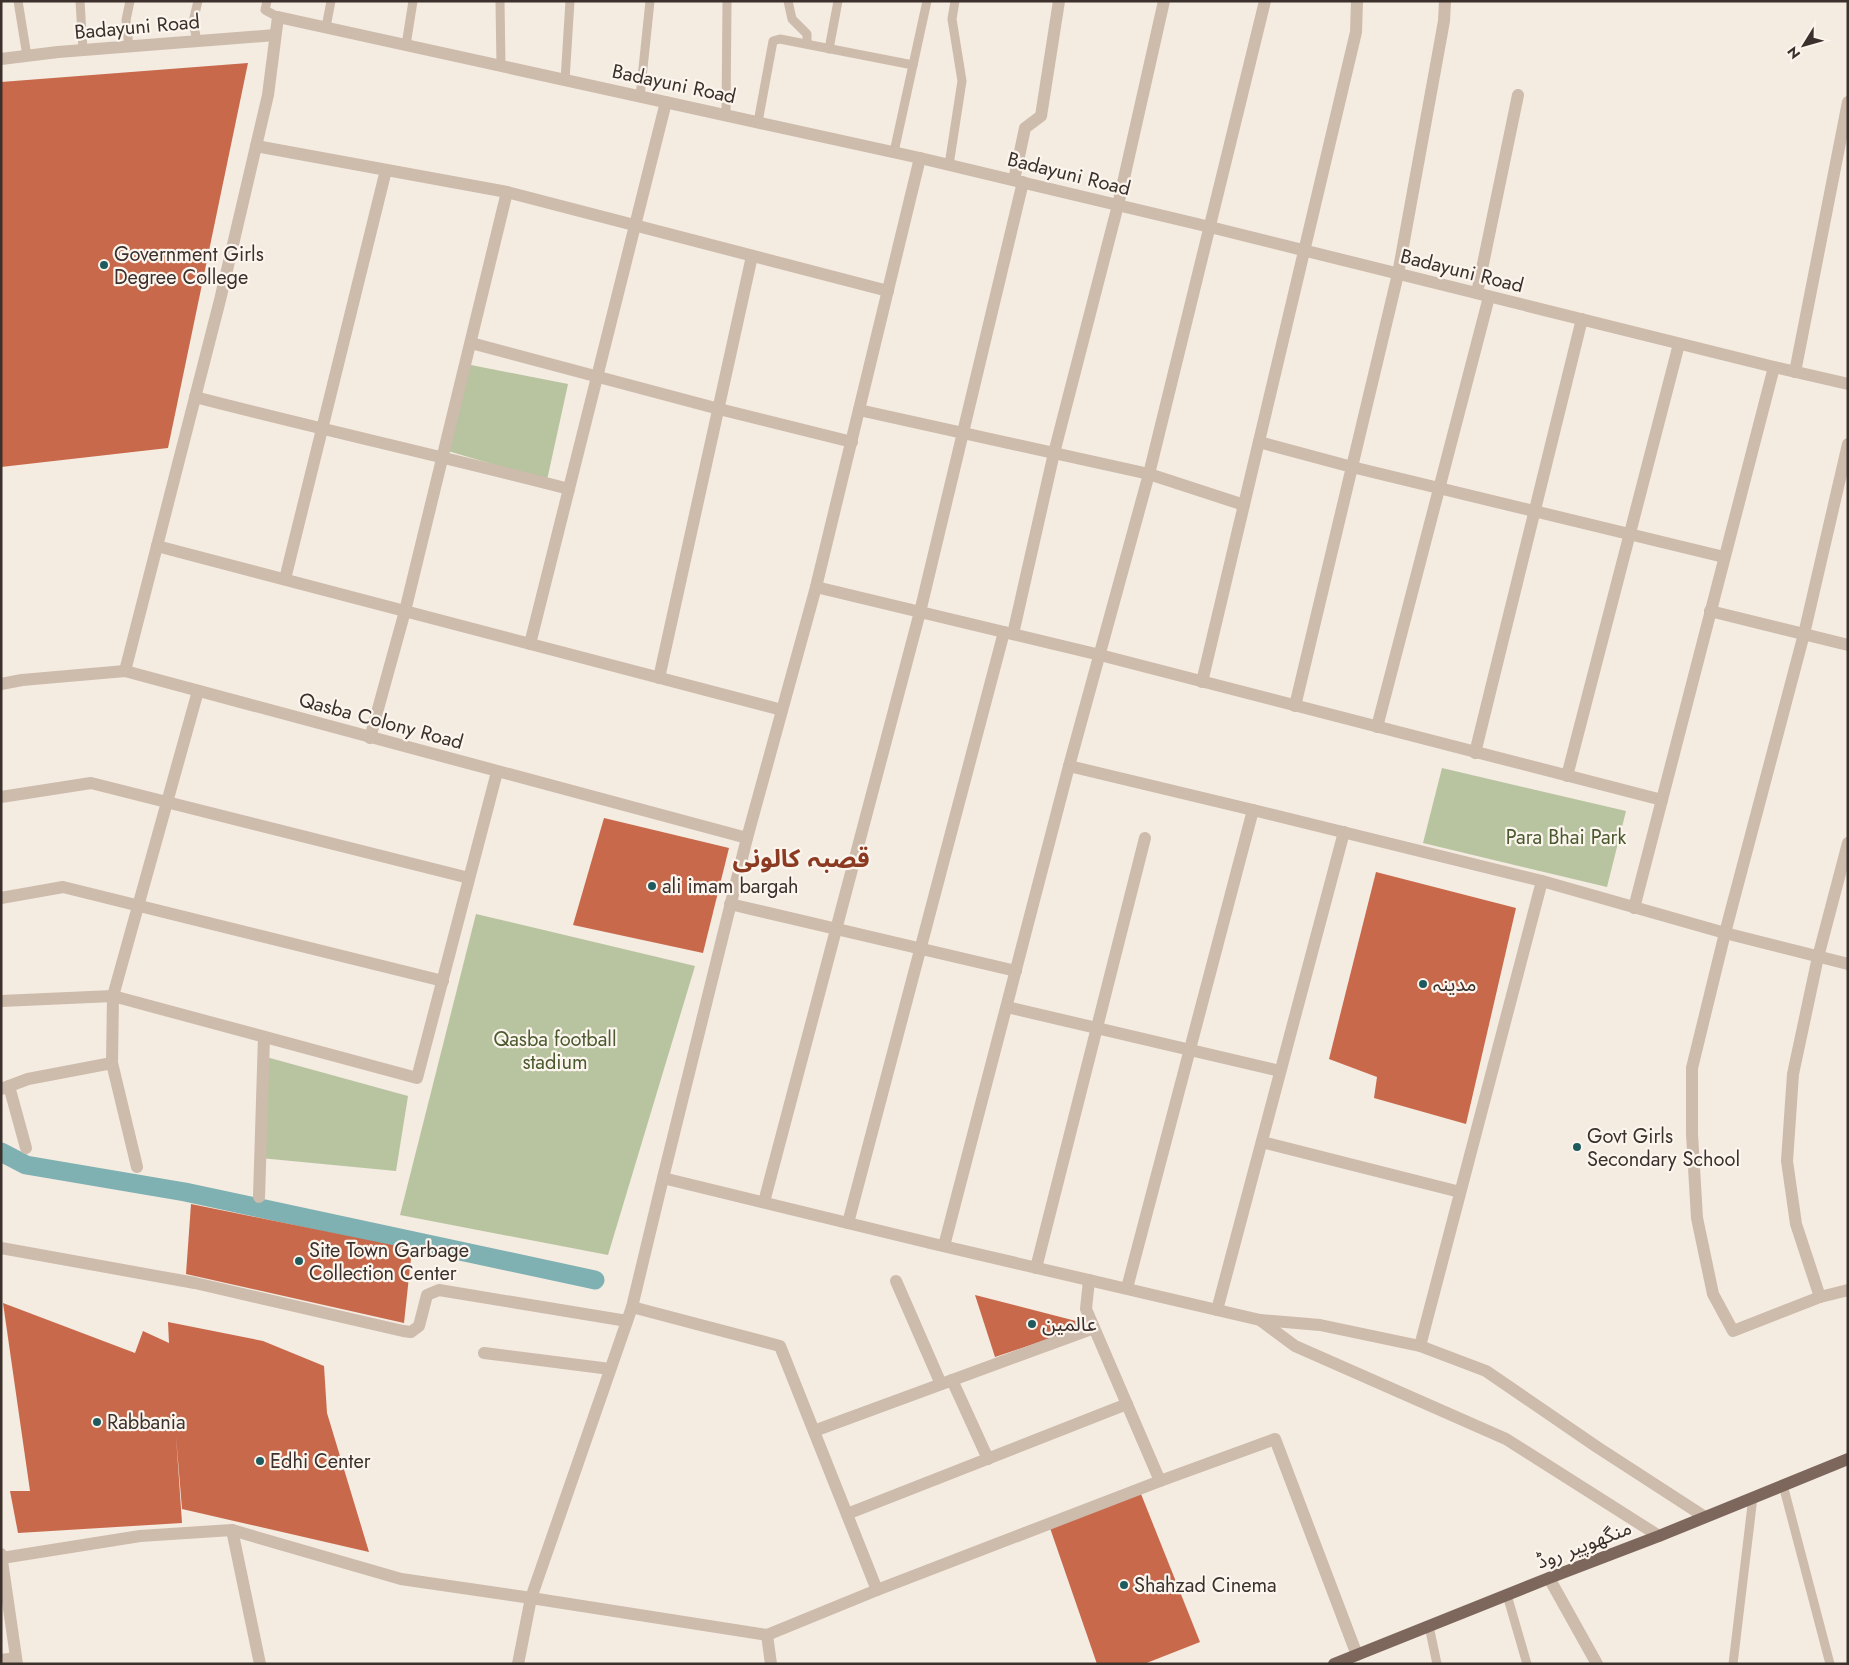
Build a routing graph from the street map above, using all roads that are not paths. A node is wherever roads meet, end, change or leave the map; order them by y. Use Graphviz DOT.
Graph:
graph roads {
  1 [pos="18,1"];
  2 [pos="80,1"];
  3 [pos="130,1"];
  4 [pos="198,1"];
  5 [pos="266,1"];
  6 [pos="331,1"];
  7 [pos="413,1"];
  8 [pos="500,1"];
  9 [pos="570,1"];
  10 [pos="650,1"];
  11 [pos="728,1"];
  12 [pos="788,1"];
  13 [pos="838,1"];
  14 [pos="927,1"];
  15 [pos="955,1"];
  16 [pos="1059,1"];
  17 [pos="1164,1"];
  18 [pos="1265,1"];
  19 [pos="1358,1"];
  20 [pos="1445,1"];
  21 [pos="278,17"];
  22 [pos="326,27"];
  23 [pos="276,35"];
  24 [pos="197,41"];
  25 [pos="808,44"];
  26 [pos="406,45"];
  27 [pos="129,47"];
  28 [pos="829,49"];
  29 [pos="83,50"];
  30 [pos="27,56"];
  31 [pos="1,59"];
  32 [pos="913,65"];
  33 [pos="501,66"];
  34 [pos="565,80"];
  35 [pos="1518,95"];
  36 [pos="640,96"];
  37 [pos="666,102"];
  38 [pos="1848,102"];
  39 [pos="726,115"];
  40 [pos="758,122"];
  41 [pos="256,146"];
  42 [pos="894,152"];
  43 [pos="920,158"];
  44 [pos="949,165"];
  45 [pos="386,170"];
  46 [pos="1018,181"];
  47 [pos="507,192"];
  48 [pos="1118,205"];
  49 [pos="636,225"];
  50 [pos="1210,227"];
  51 [pos="1304,251"];
  52 [pos="752,256"];
  53 [pos="1398,274"];
  54 [pos="888,291"];
  55 [pos="1483,295"];
  56 [pos="1582,320"];
  57 [pos="471,343"];
  58 [pos="1679,344"];
  59 [pos="1774,367"];
  60 [pos="1795,372"];
  61 [pos="598,376"];
  62 [pos="1847,382"];
  63 [pos="195,397"];
  64 [pos="719,409"];
  65 [pos="859,410"];
  66 [pos="322,430"];
  67 [pos="962,433"];
  68 [pos="852,442"];
  69 [pos="1259,442"];
  70 [pos="1848,444"];
  71 [pos="1054,453"];
  72 [pos="443,457"];
  73 [pos="1352,467"];
  74 [pos="1149,474"];
  75 [pos="1440,487"];
  76 [pos="569,489"];
  77 [pos="1244,505"];
  78 [pos="1534,511"];
  79 [pos="1630,534"];
  80 [pos="157,546"];
  81 [pos="1724,557"];
  82 [pos="285,579"];
  83 [pos="816,587"];
  84 [pos="405,611"];
  85 [pos="920,612"];
  86 [pos="1710,612"];
  87 [pos="1009,633"];
  88 [pos="1804,634"];
  89 [pos="530,644"];
  90 [pos="1848,645"];
  91 [pos="1100,655"];
  92 [pos="125,672"];
  93 [pos="659,678"];
  94 [pos="1202,682"];
  95 [pos="1,684"];
  96 [pos="198,691"];
  97 [pos="1295,706"];
  98 [pos="782,710"];
  99 [pos="1377,728"];
  100 [pos="370,738"];
  101 [pos="1475,753"];
  102 [pos="1069,766"];
  103 [pos="497,772"];
  104 [pos="1567,776"];
  105 [pos="1,797"];
  106 [pos="1662,800"];
  107 [pos="167,802"];
  108 [pos="1254,810"];
  109 [pos="1344,832"];
  110 [pos="747,838"];
  111 [pos="1145,838"];
  112 [pos="1848,843"];
  113 [pos="469,878"];
  114 [pos="1542,881"];
  115 [pos="1,898"];
  116 [pos="730,904"];
  117 [pos="138,906"];
  118 [pos="1634,908"];
  119 [pos="836,928"];
  120 [pos="1725,934"];
  121 [pos="921,948"];
  122 [pos="1818,957"];
  123 [pos="1848,964"];
  124 [pos="1016,971"];
  125 [pos="443,981"];
  126 [pos="113,996"];
  127 [pos="1,1001"];
  128 [pos="1007,1007"];
  129 [pos="1097,1028"];
  130 [pos="264,1037"];
  131 [pos="1190,1050"];
  132 [pos="112,1063"];
  133 [pos="1280,1071"];
  134 [pos="5,1087"];
  135 [pos="1262,1142"];
  136 [pos="26,1148"];
  137 [pos="136,1167"];
  138 [pos="663,1178"];
  139 [pos="1460,1192"];
  140 [pos="260,1197"];
  141 [pos="764,1202"];
  142 [pos="848,1223"];
  143 [pos="944,1246"];
  144 [pos="1,1248"];
  145 [pos="1036,1268"];
  146 [pos="1089,1280"];
  147 [pos="896,1281"];
  148 [pos="1127,1288"];
  149 [pos="1848,1290"];
  150 [pos="1820,1297"];
  151 [pos="632,1307"];
  152 [pos="1217,1310"];
  153 [pos="1260,1320"];
  154 [pos="627,1321"];
  155 [pos="1094,1328"];
  156 [pos="1420,1346"];
  157 [pos="484,1353"];
  158 [pos="610,1369"];
  159 [pos="946,1382"];
  160 [pos="1127,1404"];
  161 [pos="814,1431"];
  162 [pos="988,1459"];
  163 [pos="1848,1459"];
  164 [pos="1160,1481"];
  165 [pos="1783,1485"];
  166 [pos="1753,1498"];
  167 [pos="847,1514"];
  168 [pos="1705,1517"];
  169 [pos="232,1530"];
  170 [pos="1659,1536"];
  171 [pos="1,1554"];
  172 [pos="2,1558"];
  173 [pos="1549,1578"];
  174 [pos="877,1590"];
  175 [pos="1507,1595"];
  176 [pos="531,1598"];
  177 [pos="1429,1626"];
  178 [pos="767,1636"];
  179 [pos="1357,1659"];
  180 [pos="1,1660"];
  181 [pos="16,1661"];
  182 [pos="260,1664"];
  183 [pos="518,1664"];
  184 [pos="771,1664"];
  185 [pos="1334,1664"];
  186 [pos="1437,1664"];
  187 [pos="1527,1664"];
  188 [pos="1597,1664"];
  189 [pos="1733,1664"];
  190 [pos="1830,1664"];
  1 -- 30 [label="lane"];
  2 -- 29 [label="lane"];
  3 -- 27 [label="lane"];
  4 -- 24 [label="lane"];
  5 -- 21 [label="lane"];
  6 -- 22 [label="lane"];
  7 -- 26 [label="lane"];
  8 -- 33 [label="lane"];
  9 -- 34 [label="lane"];
  10 -- 36 [label="lane"];
  11 -- 39 [label="lane"];
  12 -- 25 [label="lane"];
  13 -- 28 [label="lane"];
  14 -- 32 [label="lane"];
  15 -- 44 [label="lane"];
  16 -- 46 [label="street"];
  17 -- 48 [label="street"];
  18 -- 50 [label="street"];
  19 -- 51 [label="street"];
  20 -- 53 [label="street"];
  21 -- 22 [label="street, Badayuni Road"];
  21 -- 23 [label="street"];
  22 -- 26 [label="street, Badayuni Road"];
  23 -- 24 [label="street, Badayuni Road"];
  23 -- 41 [label="street"];
  24 -- 27 [label="street, Badayuni Road"];
  25 -- 28 [label="lane"];
  25 -- 40 [label="lane"];
  26 -- 33 [label="street, Badayuni Road"];
  27 -- 29 [label="street, Badayuni Road"];
  28 -- 32 [label="lane"];
  29 -- 30 [label="street, Badayuni Road"];
  30 -- 31 [label="street, Badayuni Road"];
  32 -- 42 [label="lane"];
  33 -- 34 [label="street, Badayuni Road"];
  34 -- 36 [label="street, Badayuni Road"];
  35 -- 55 [label="street"];
  36 -- 37 [label="street, Badayuni Road"];
  37 -- 39 [label="street, Badayuni Road"];
  37 -- 49 [label="street"];
  38 -- 60 [label="street"];
  39 -- 40 [label="street, Badayuni Road"];
  40 -- 42 [label="street, Badayuni Road"];
  41 -- 45 [label="street"];
  41 -- 63 [label="street"];
  42 -- 43 [label="street, Badayuni Road"];
  43 -- 44 [label="street, Badayuni Road"];
  43 -- 54 [label="street"];
  44 -- 46 [label="street, Badayuni Road"];
  45 -- 47 [label="street"];
  45 -- 66 [label="street"];
  46 -- 48 [label="street, Badayuni Road"];
  46 -- 67 [label="street"];
  47 -- 49 [label="street"];
  47 -- 57 [label="street"];
  48 -- 50 [label="street, Badayuni Road"];
  48 -- 71 [label="street"];
  49 -- 52 [label="street"];
  49 -- 61 [label="street"];
  50 -- 51 [label="street, Badayuni Road"];
  50 -- 74 [label="street"];
  51 -- 53 [label="street, Badayuni Road"];
  51 -- 69 [label="street"];
  52 -- 54 [label="street"];
  52 -- 64 [label="street"];
  53 -- 55 [label="street, Badayuni Road"];
  53 -- 73 [label="street"];
  54 -- 65 [label="street"];
  55 -- 56 [label="street, Badayuni Road"];
  55 -- 75 [label="street"];
  56 -- 58 [label="street, Badayuni Road"];
  56 -- 78 [label="street"];
  57 -- 61 [label="street"];
  57 -- 72 [label="street"];
  58 -- 59 [label="street, Badayuni Road"];
  58 -- 79 [label="street"];
  59 -- 60 [label="street, Badayuni Road"];
  59 -- 81 [label="street"];
  60 -- 62 [label="street, Badayuni Road"];
  61 -- 64 [label="street"];
  61 -- 76 [label="street"];
  63 -- 66 [label="street"];
  63 -- 80 [label="street"];
  64 -- 68 [label="street"];
  64 -- 93 [label="street"];
  65 -- 67 [label="street"];
  65 -- 68 [label="street"];
  66 -- 72 [label="street"];
  66 -- 82 [label="street"];
  67 -- 71 [label="street"];
  67 -- 85 [label="street"];
  68 -- 83 [label="street"];
  69 -- 73 [label="street"];
  69 -- 77 [label="street"];
  70 -- 88 [label="street"];
  71 -- 74 [label="street"];
  71 -- 87 [label="street"];
  72 -- 76 [label="street"];
  72 -- 84 [label="street"];
  73 -- 75 [label="street"];
  73 -- 97 [label="street"];
  74 -- 77 [label="street"];
  74 -- 91 [label="street"];
  75 -- 78 [label="street"];
  75 -- 99 [label="street"];
  76 -- 89 [label="street"];
  77 -- 94 [label="street"];
  78 -- 79 [label="street"];
  78 -- 101 [label="street"];
  79 -- 81 [label="street"];
  79 -- 104 [label="street"];
  80 -- 82 [label="street"];
  80 -- 92 [label="street"];
  81 -- 86 [label="street"];
  82 -- 84 [label="street"];
  83 -- 85 [label="street"];
  83 -- 98 [label="street"];
  84 -- 89 [label="street"];
  84 -- 100 [label="street"];
  85 -- 87 [label="street"];
  85 -- 119 [label="street"];
  86 -- 88 [label="street"];
  86 -- 106 [label="street"];
  87 -- 91 [label="street"];
  87 -- 121 [label="street"];
  88 -- 90 [label="street"];
  88 -- 120 [label="street"];
  89 -- 93 [label="street"];
  91 -- 94 [label="street"];
  91 -- 102 [label="street"];
  92 -- 95 [label="street, Qasba Colony Road"];
  92 -- 96 [label="street, Qasba Colony Road"];
  93 -- 98 [label="street"];
  94 -- 97 [label="street"];
  96 -- 100 [label="street, Qasba Colony Road"];
  96 -- 107 [label="street"];
  97 -- 99 [label="street"];
  98 -- 110 [label="street"];
  99 -- 101 [label="street"];
  100 -- 103 [label="street, Qasba Colony Road"];
  101 -- 104 [label="street"];
  102 -- 108 [label="street"];
  102 -- 124 [label="street"];
  103 -- 110 [label="street, Qasba Colony Road"];
  103 -- 113 [label="street"];
  104 -- 106 [label="street"];
  105 -- 107 [label="street"];
  106 -- 118 [label="street"];
  107 -- 113 [label="street"];
  107 -- 117 [label="street"];
  108 -- 109 [label="street"];
  108 -- 131 [label="street"];
  109 -- 114 [label="street"];
  109 -- 133 [label="street"];
  110 -- 116 [label="street"];
  111 -- 129 [label="street"];
  112 -- 122 [label="street"];
  113 -- 125 [label="street"];
  114 -- 118 [label="street"];
  114 -- 139 [label="street"];
  115 -- 117 [label="street"];
  116 -- 119 [label="street"];
  116 -- 138 [label="street"];
  117 -- 125 [label="street"];
  117 -- 126 [label="street"];
  118 -- 120 [label="street"];
  119 -- 121 [label="street"];
  119 -- 141 [label="street"];
  120 -- 122 [label="street"];
  120 -- 150 [label="street"];
  121 -- 124 [label="street"];
  121 -- 142 [label="street"];
  122 -- 123 [label="street"];
  122 -- 150 [label="street"];
  124 -- 128 [label="street"];
  125 -- 130 [label="street"];
  126 -- 127 [label="street"];
  126 -- 130 [label="street"];
  126 -- 132 [label="street"];
  128 -- 129 [label="street"];
  128 -- 143 [label="street"];
  129 -- 131 [label="street"];
  129 -- 145 [label="street"];
  130 -- 140 [label="street"];
  131 -- 133 [label="street"];
  131 -- 148 [label="street"];
  132 -- 134 [label="street"];
  132 -- 137 [label="street"];
  133 -- 135 [label="street"];
  134 -- 136 [label="street"];
  135 -- 139 [label="street"];
  135 -- 152 [label="street"];
  138 -- 141 [label="street"];
  138 -- 151 [label="street"];
  139 -- 156 [label="street"];
  141 -- 142 [label="street"];
  142 -- 143 [label="street"];
  143 -- 145 [label="street"];
  144 -- 154 [label="street"];
  145 -- 146 [label="street"];
  146 -- 148 [label="street"];
  146 -- 155 [label="street"];
  147 -- 159 [label="street"];
  148 -- 152 [label="street"];
  149 -- 150 [label="street"];
  151 -- 154 [label="street"];
  151 -- 161 [label="street"];
  152 -- 153 [label="street"];
  153 -- 156 [label="street"];
  153 -- 170 [label="street"];
  154 -- 158 [label="street"];
  155 -- 159 [label="street"];
  155 -- 160 [label="street"];
  156 -- 168 [label="street"];
  157 -- 158 [label="street"];
  158 -- 176 [label="street"];
  159 -- 161 [label="street"];
  159 -- 162 [label="street"];
  160 -- 162 [label="street"];
  160 -- 164 [label="street"];
  161 -- 167 [label="street"];
  162 -- 167 [label="street"];
  163 -- 165 [label="main road, منگھوپیر روڈ"];
  164 -- 174 [label="street"];
  164 -- 179 [label="street"];
  165 -- 166 [label="main road, منگھوپیر روڈ"];
  165 -- 190 [label="lane"];
  166 -- 168 [label="main road, منگھوپیر روڈ"];
  166 -- 189 [label="lane"];
  167 -- 174 [label="street"];
  168 -- 170 [label="main road, منگھوپیر روڈ"];
  169 -- 172 [label="street"];
  169 -- 176 [label="street"];
  169 -- 182 [label="street"];
  170 -- 173 [label="main road, منگھوپیر روڈ"];
  171 -- 172 [label="street"];
  172 -- 181 [label="street"];
  173 -- 175 [label="main road, منگھوپیر روڈ"];
  173 -- 188 [label="street"];
  174 -- 178 [label="street"];
  175 -- 177 [label="main road, منگھوپیر روڈ"];
  175 -- 187 [label="lane"];
  176 -- 178 [label="street"];
  176 -- 183 [label="street"];
  177 -- 179 [label="main road, منگھوپیر روڈ"];
  177 -- 186 [label="lane"];
  178 -- 184 [label="street"];
  179 -- 185 [label="main road, منگھوپیر روڈ"];
  180 -- 181 [label="street"];
}
